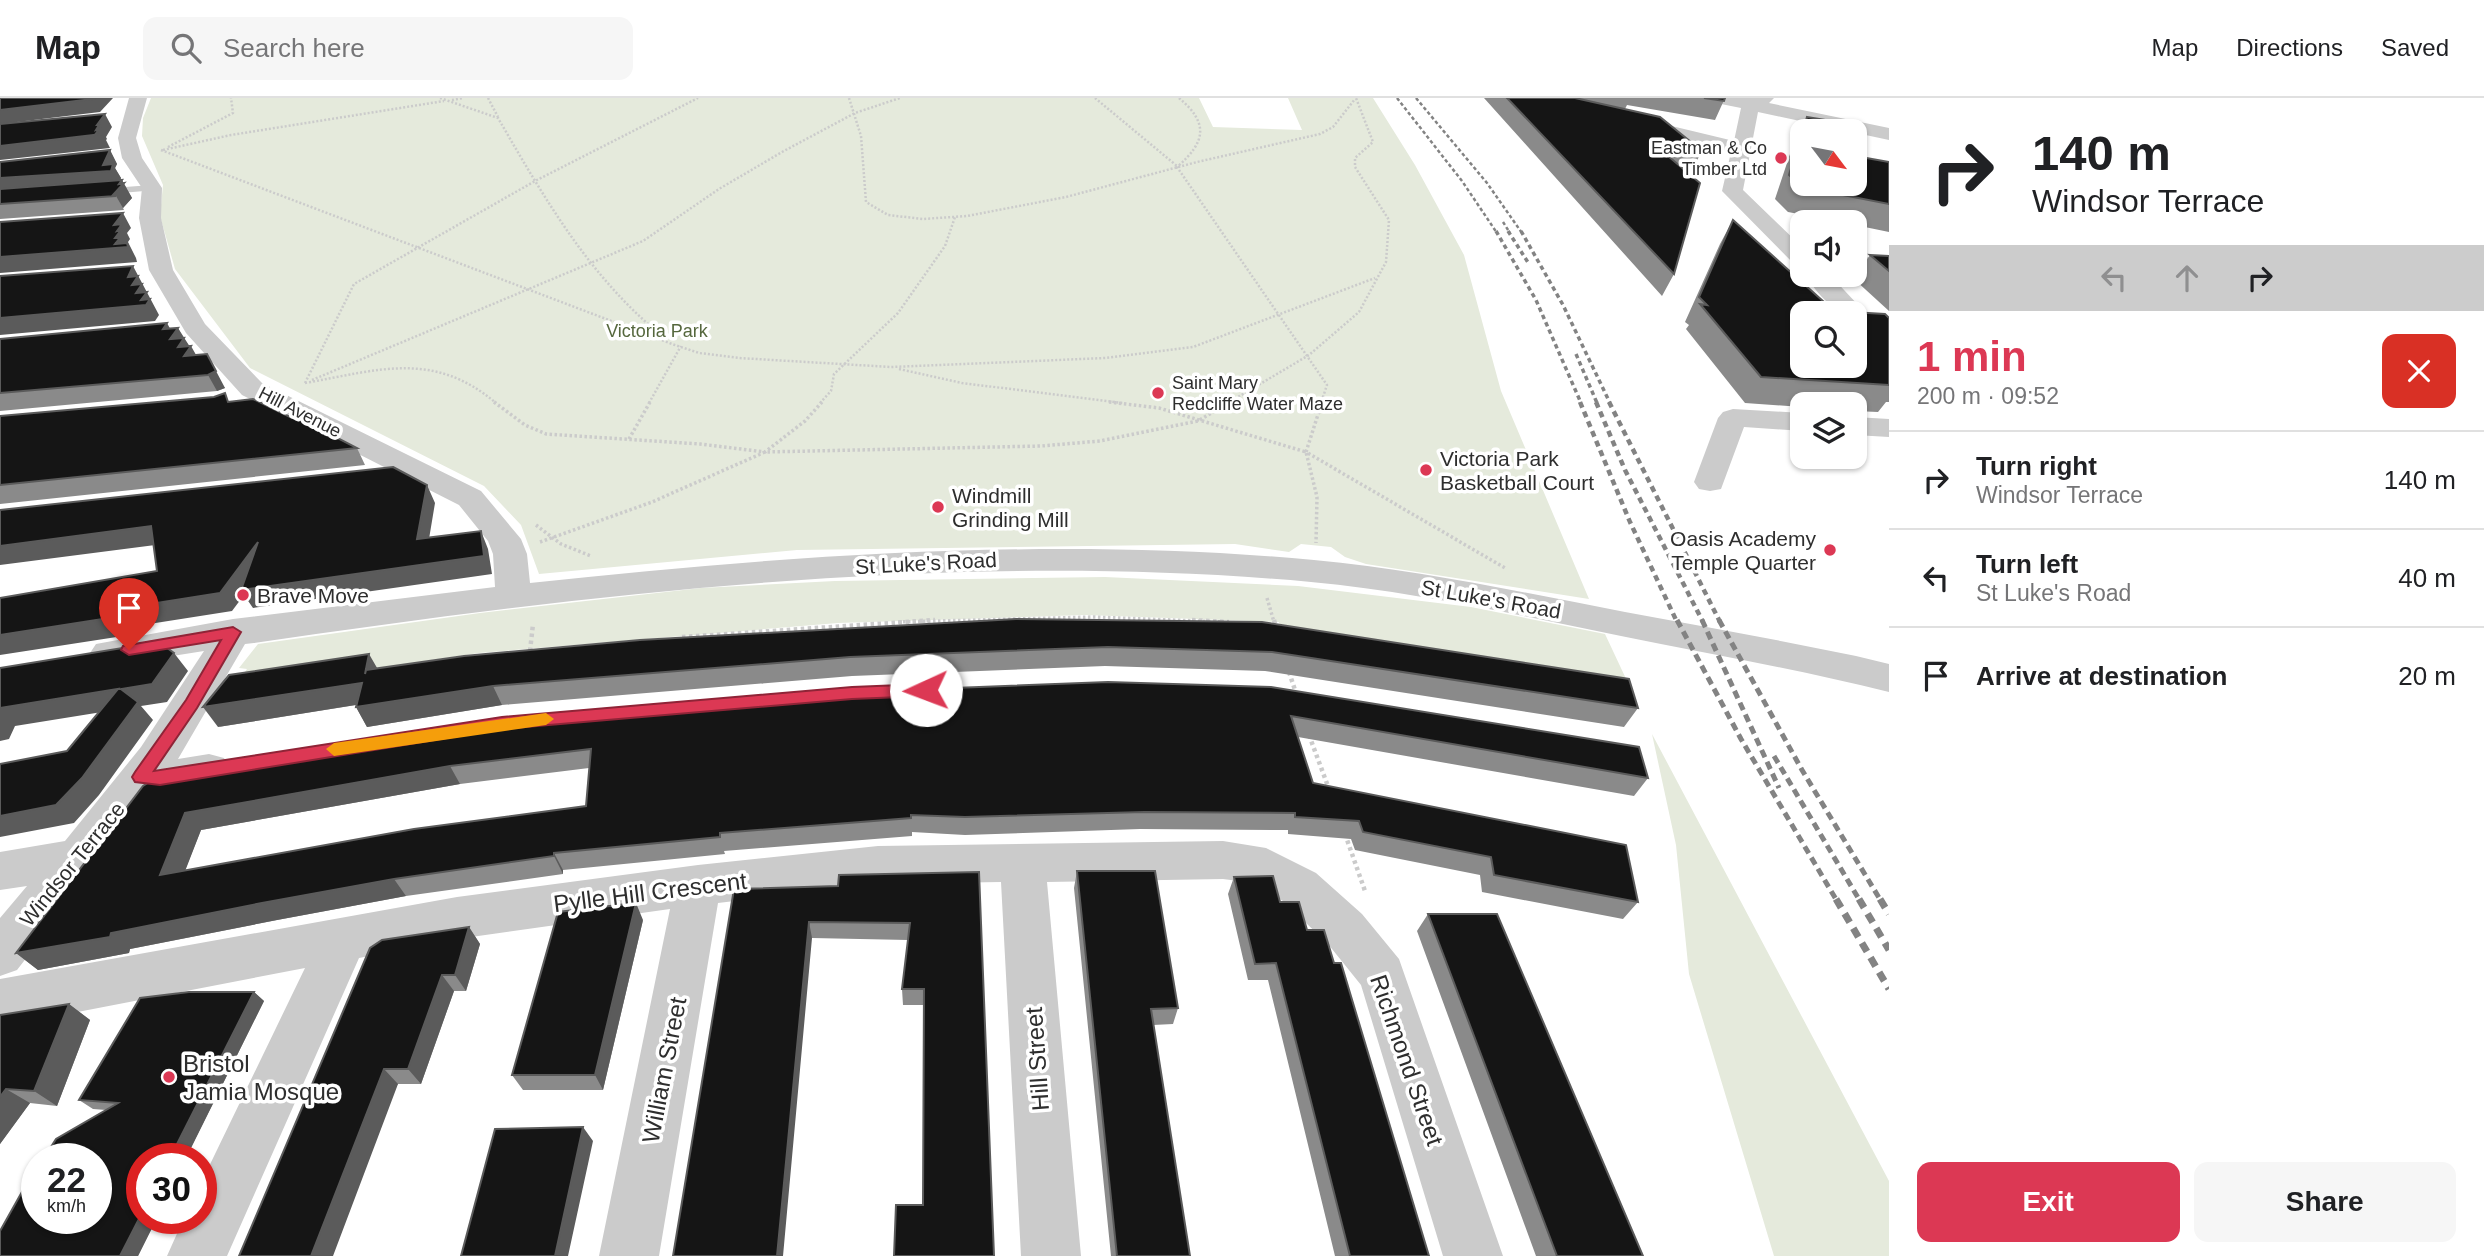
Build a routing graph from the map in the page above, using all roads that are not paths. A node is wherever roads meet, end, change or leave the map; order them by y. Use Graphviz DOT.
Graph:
graph roads {
  1 [pos="1717,98"];
  2 [pos="1760,102"];
  3 [pos="128,112"];
  4 [pos="1618,120"];
  5 [pos="1889,134"];
  6 [pos="1740,148"];
  7 [pos="152,188"];
  8 [pos="82,193"];
  9 [pos="1790,247"];
  10 [pos="1867,264"];
  11 [pos="1889,265"];
  12 [pos="1828,287"];
  13 [pos="1842,301"];
  14 [pos="252,389"];
  15 [pos="224,402"];
  16 [pos="1790,421"];
  17 [pos="1867,427"];
  18 [pos="1889,428"];
  19 [pos="417,471"];
  20 [pos="363,476"];
  21 [pos="1710,482"];
  22 [pos="524,606"];
  23 [pos="233,632"];
  24 [pos="76,659"];
  25 [pos="1889,678"];
  26 [pos="240,765"];
  27 [pos="141,777"];
  28 [pos="76,858"];
  29 [pos="1023,862"];
  30 [pos="0,872"];
  31 [pos="698,885"];
  32 [pos="1301,890"];
  33 [pos="343,940"];
  34 [pos="0,954"];
  35 [pos="0,1003"];
  36 [pos="197,1256"];
  37 [pos="629,1256"];
  38 [pos="1051,1256"];
  39 [pos="1473,1256"];
  1 -- 2 [label="street"];
  2 -- 5 [label="street"];
  2 -- 6 [label="street"];
  3 -- 7 [label="street"];
  4 -- 6 [label="street"];
  6 -- 9 [label="street"];
  7 -- 8 [label="lane"];
  7 -- 14 [label="street, Hill Avenue"];
  10 -- 11 [label="street"];
  12 -- 13 [label="street"];
  14 -- 15 [label="street"];
  14 -- 19 [label="street, Hill Avenue"];
  16 -- 21 [label="street"];
  17 -- 18 [label="street"];
  19 -- 20 [label="street"];
  19 -- 22 [label="street, Hill Avenue"];
  22 -- 23 [label="street, St Luke's Road"];
  22 -- 25 [label="street, St Luke's Road"];
  23 -- 24 [label="street, St Luke's Road"];
  23 -- 27 [label="street, Windsor Terrace"];
  26 -- 27 [label="street"];
  27 -- 28 [label="street, Windsor Terrace"];
  28 -- 30 [label="street"];
  28 -- 34 [label="street, Windsor Terrace"];
  29 -- 31 [label="street, Pylle Hill Crescent"];
  29 -- 32 [label="street, Pylle Hill Crescent"];
  29 -- 38 [label="street, Hill Street"];
  31 -- 33 [label="street, Pylle Hill Crescent"];
  31 -- 37 [label="street, William Street"];
  32 -- 39 [label="street, Richmond Street"];
  33 -- 35 [label="street, Pylle Hill Crescent"];
  33 -- 36 [label="street"];
}
